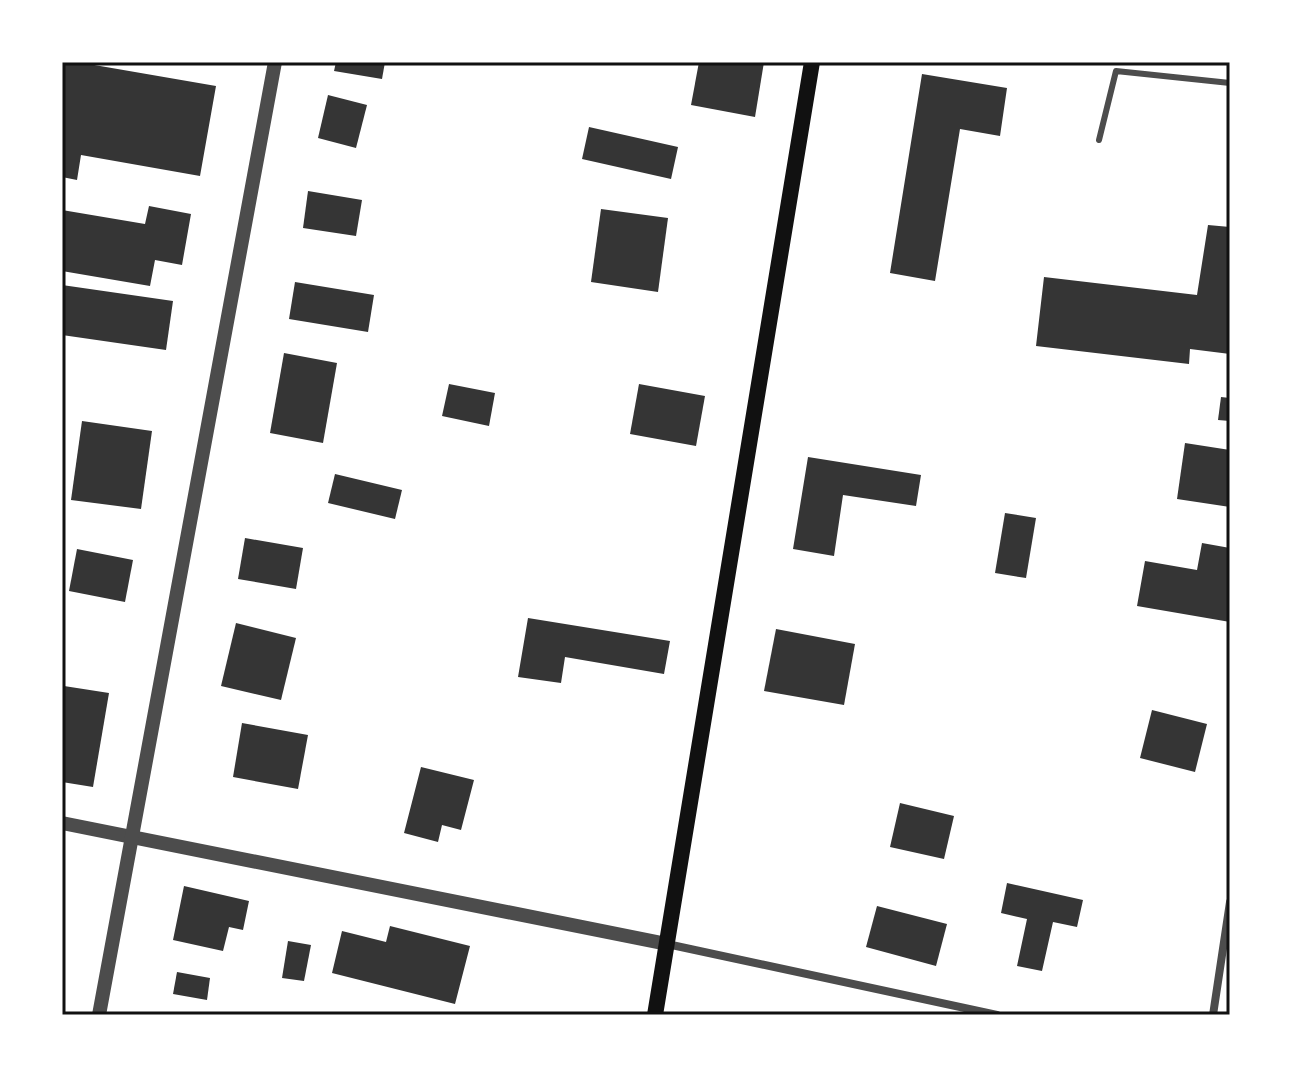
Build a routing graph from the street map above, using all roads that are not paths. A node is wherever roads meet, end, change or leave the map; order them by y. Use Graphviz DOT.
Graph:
graph roads {
  1 [pos="275,62"];
  2 [pos="812,62"];
  3 [pos="1118,62"];
  4 [pos="1116,71"];
  5 [pos="1230,83"];
  6 [pos="1099,140"];
  7 [pos="62,823"];
  8 [pos="132,838"];
  9 [pos="1230,902"];
  10 [pos="667,944"];
  11 [pos="99,1015"];
  12 [pos="655,1015"];
  13 [pos="997,1015"];
  14 [pos="1213,1015"];
  1 -- 8 [label="street"];
  2 -- 10 [label="main road"];
  3 -- 4 [label="lane"];
  4 -- 5 [label="lane"];
  4 -- 6 [label="lane"];
  7 -- 8 [label="street"];
  8 -- 10 [label="street"];
  8 -- 11 [label="street"];
  9 -- 14 [label="street"];
  10 -- 12 [label="main road"];
  10 -- 13 [label="street"];
}
